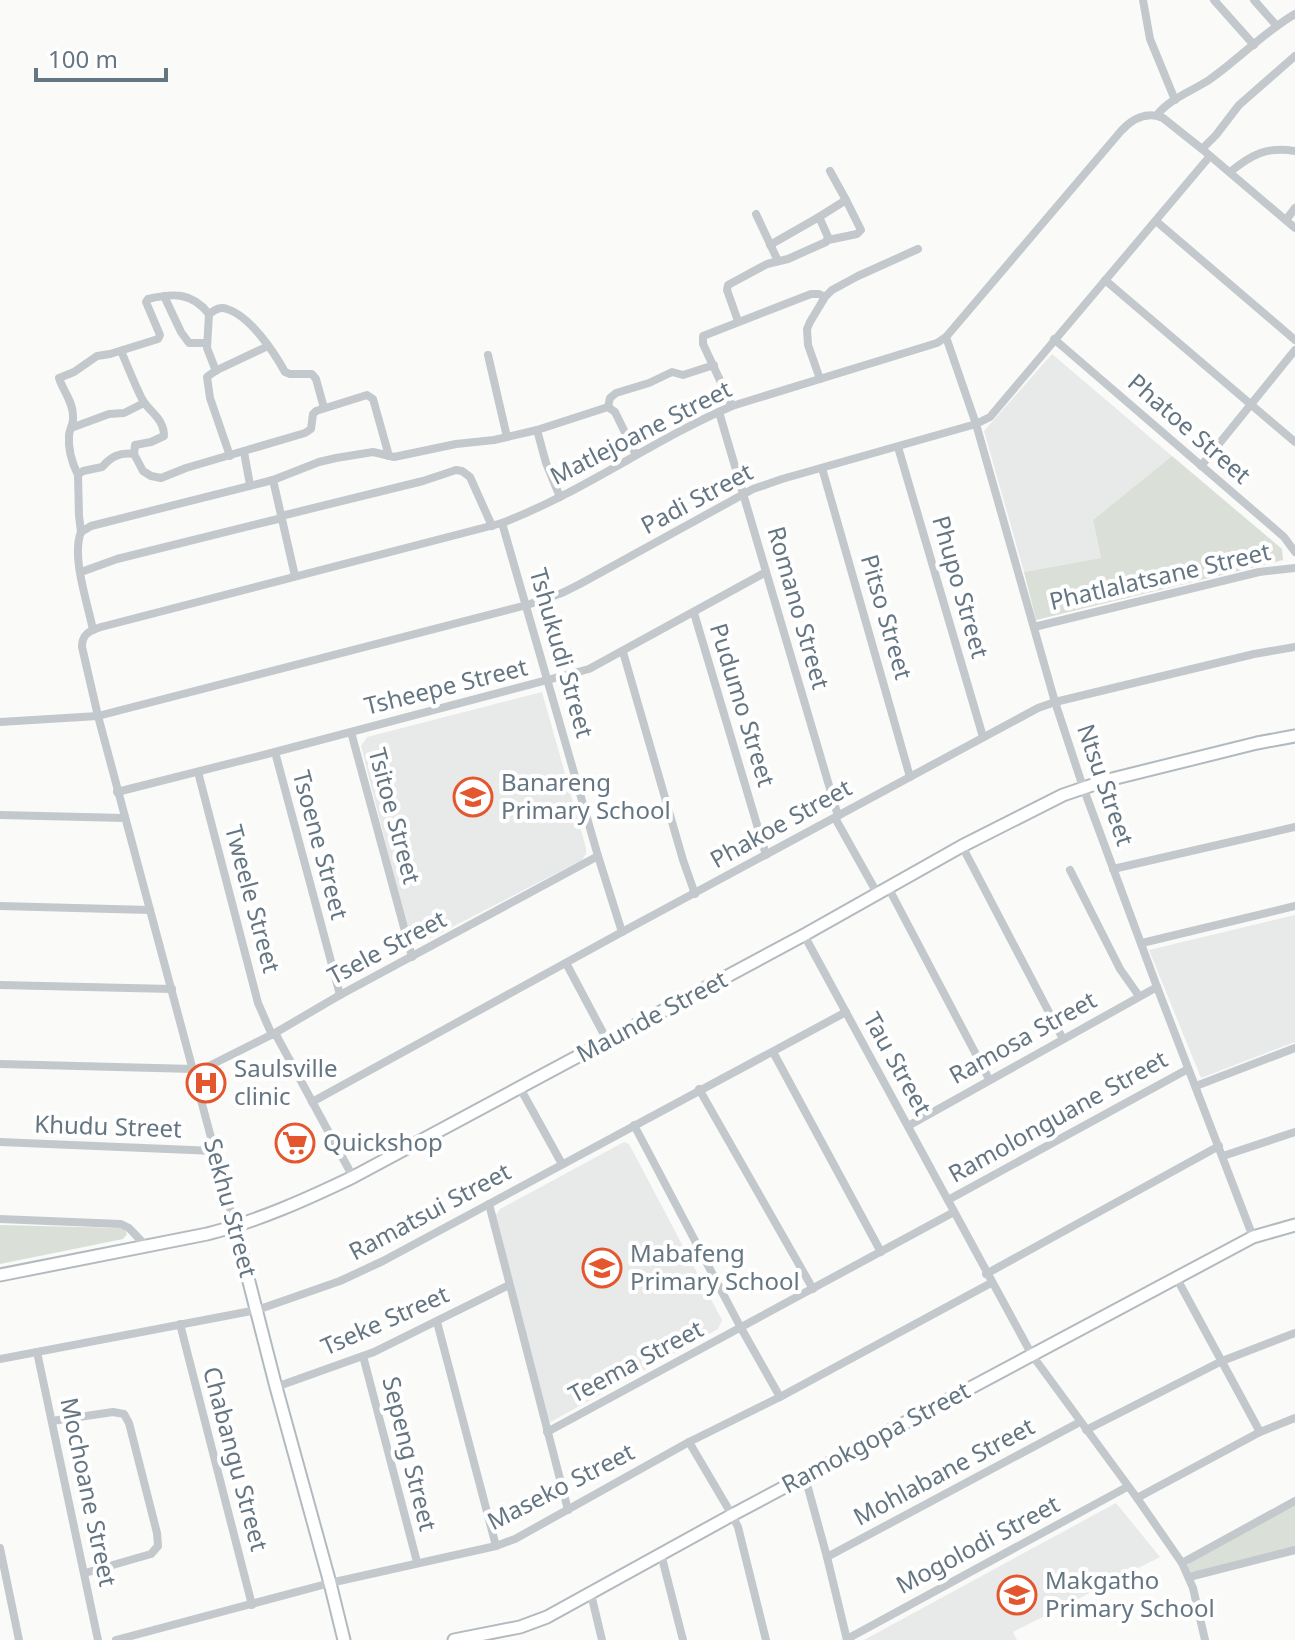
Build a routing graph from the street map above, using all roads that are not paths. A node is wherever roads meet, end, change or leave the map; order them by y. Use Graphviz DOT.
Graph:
graph roads {
  1 [pos="1143,0"];
  2 [pos="1214,0"];
  3 [pos="1254,0"];
  4 [pos="1295,14"];
  5 [pos="1276,25"];
  6 [pos="1254,45"];
  7 [pos="1295,56"];
  8 [pos="1175,100"];
  9 [pos="1157,115"];
  10 [pos="1295,151"];
  11 [pos="1206,152"];
  12 [pos="830,171"];
  13 [pos="1230,172"];
  14 [pos="846,200"];
  15 [pos="1295,208"];
  16 [pos="756,214"];
  17 [pos="819,217"];
  18 [pos="1286,220"];
  19 [pos="1156,221"];
  20 [pos="1295,228"];
  21 [pos="828,240"];
  22 [pos="770,245"];
  23 [pos="918,249"];
  24 [pos="778,261"];
  25 [pos="1105,280"];
  26 [pos="164,296"];
  27 [pos="825,297"];
  28 [pos="209,314"];
  29 [pos="738,321"];
  30 [pos="181,332"];
  31 [pos="160,335"];
  32 [pos="946,337"];
  33 [pos="1054,339"];
  34 [pos="1295,340"];
  35 [pos="207,343"];
  36 [pos="268,346"];
  37 [pos="1295,350"];
  38 [pos="121,351"];
  39 [pos="488,355"];
  40 [pos="714,365"];
  41 [pos="216,371"];
  42 [pos="820,379"];
  43 [pos="144,403"];
  44 [pos="1250,405"];
  45 [pos="732,406"];
  46 [pos="608,407"];
  47 [pos="324,408"];
  48 [pos="719,412"];
  49 [pos="976,424"];
  50 [pos="71,428"];
  51 [pos="537,430"];
  52 [pos="507,437"];
  53 [pos="1295,442"];
  54 [pos="898,447"];
  55 [pos="244,452"];
  56 [pos="134,454"];
  57 [pos="636,455"];
  58 [pos="230,456"];
  59 [pos="389,456"];
  60 [pos="1201,466"];
  61 [pos="822,468"];
  62 [pos="78,475"];
  63 [pos="273,480"];
  64 [pos="250,485"];
  65 [pos="744,493"];
  66 [pos="560,497"];
  67 [pos="282,517"];
  68 [pos="502,523"];
  69 [pos="492,526"];
  70 [pos="81,532"];
  71 [pos="1295,552"];
  72 [pos="1295,568"];
  73 [pos="81,572"];
  74 [pos="766,572"];
  75 [pos="295,576"];
  76 [pos="527,605"];
  77 [pos="694,613"];
  78 [pos="1034,627"];
  79 [pos="93,630"];
  80 [pos="83,637"];
  81 [pos="1295,647"];
  82 [pos="623,652"];
  83 [pos="547,681"];
  84 [pos="1055,702"];
  85 [pos="98,716"];
  86 [pos="0,722"];
  87 [pos="351,732"];
  88 [pos="1295,736"];
  89 [pos="983,737"];
  90 [pos="275,752"];
  91 [pos="198,772"];
  92 [pos="910,777"];
  93 [pos="1083,787"];
  94 [pos="117,792"];
  95 [pos="0,815"];
  96 [pos="836,817"];
  97 [pos="125,818"];
  98 [pos="1295,827"];
  99 [pos="962,846"];
  100 [pos="766,855"];
  101 [pos="598,856"];
  102 [pos="1113,869"];
  103 [pos="1070,870"];
  104 [pos="882,890"];
  105 [pos="695,894"];
  106 [pos="0,906"];
  107 [pos="1295,906"];
  108 [pos="150,910"];
  109 [pos="622,932"];
  110 [pos="804,935"];
  111 [pos="1142,943"];
  112 [pos="412,957"];
  113 [pos="566,963"];
  114 [pos="0,985"];
  115 [pos="1157,987"];
  116 [pos="172,989"];
  117 [pos="340,995"];
  118 [pos="1139,996"];
  119 [pos="846,1012"];
  120 [pos="273,1034"];
  121 [pos="1063,1039"];
  122 [pos="608,1042"];
  123 [pos="1295,1048"];
  124 [pos="773,1052"];
  125 [pos="0,1064"];
  126 [pos="1188,1069"];
  127 [pos="194,1071"];
  128 [pos="989,1079"];
  129 [pos="1196,1086"];
  130 [pos="520,1088"];
  131 [pos="699,1089"];
  132 [pos="312,1102"];
  133 [pos="634,1125"];
  134 [pos="908,1126"];
  135 [pos="1295,1132"];
  136 [pos="0,1142"];
  137 [pos="1219,1146"];
  138 [pos="215,1151"];
  139 [pos="1223,1156"];
  140 [pos="562,1164"];
  141 [pos="353,1177"];
  142 [pos="948,1200"];
  143 [pos="489,1204"];
  144 [pos="954,1212"];
  145 [pos="0,1219"];
  146 [pos="1295,1225"];
  147 [pos="235,1227"];
  148 [pos="1253,1237"];
  149 [pos="146,1246"];
  150 [pos="881,1252"];
  151 [pos="0,1275"];
  152 [pos="1176,1277"];
  153 [pos="989,1278"];
  154 [pos="509,1285"];
  155 [pos="813,1289"];
  156 [pos="257,1310"];
  157 [pos="437,1322"];
  158 [pos="180,1324"];
  159 [pos="741,1328"];
  160 [pos="1295,1333"];
  161 [pos="37,1352"];
  162 [pos="1032,1355"];
  163 [pos="363,1356"];
  164 [pos="0,1359"];
  165 [pos="1222,1361"];
  166 [pos="276,1387"];
  167 [pos="780,1397"];
  168 [pos="1295,1418"];
  169 [pos="52,1421"];
  170 [pos="1083,1426"];
  171 [pos="547,1432"];
  172 [pos="1260,1432"];
  173 [pos="689,1442"];
  174 [pos="805,1477"];
  175 [pos="1127,1487"];
  176 [pos="1137,1498"];
  177 [pos="1295,1501"];
  178 [pos="568,1510"];
  179 [pos="732,1515"];
  180 [pos="496,1546"];
  181 [pos="0,1548"];
  182 [pos="1295,1550"];
  183 [pos="661,1554"];
  184 [pos="827,1557"];
  185 [pos="417,1562"];
  186 [pos="1182,1563"];
  187 [pos="85,1573"];
  188 [pos="1189,1577"];
  189 [pos="330,1583"];
  190 [pos="591,1594"];
  191 [pos="252,1605"];
  192 [pos="520,1627"];
  193 [pos="19,1640"];
  194 [pos="98,1640"];
  195 [pos="116,1640"];
  196 [pos="344,1640"];
  197 [pos="454,1640"];
  198 [pos="523,1640"];
  199 [pos="602,1640"];
  200 [pos="683,1640"];
  201 [pos="766,1640"];
  202 [pos="847,1640"];
  203 [pos="1205,1640"];
  1 -- 8 [label="street"];
  2 -- 6 [label="street"];
  3 -- 5 [label="street"];
  4 -- 5 [label="street, Matlejoane Street"];
  5 -- 6 [label="street, Matlejoane Street"];
  6 -- 8 [label="street, Matlejoane Street"];
  7 -- 11 [label="street, Padi Street"];
  8 -- 9 [label="street, Matlejoane Street"];
  9 -- 11 [label="street"];
  9 -- 32 [label="street, Matlejoane Street"];
  10 -- 13 [label="street"];
  11 -- 13 [label="street"];
  11 -- 19 [label="street, Padi Street"];
  12 -- 14 [label="street"];
  13 -- 18 [label="street"];
  14 -- 17 [label="street"];
  14 -- 21 [label="street"];
  15 -- 18 [label="street"];
  16 -- 22 [label="street"];
  17 -- 21 [label="street"];
  17 -- 22 [label="street"];
  18 -- 20 [label="street"];
  19 -- 25 [label="street, Padi Street"];
  19 -- 34 [label="street"];
  21 -- 24 [label="street"];
  22 -- 24 [label="street"];
  23 -- 27 [label="street"];
  24 -- 29 [label="street"];
  25 -- 33 [label="street, Padi Street"];
  25 -- 44 [label="street"];
  26 -- 28 [label="street"];
  26 -- 30 [label="street"];
  26 -- 31 [label="street"];
  27 -- 29 [label="street"];
  27 -- 42 [label="street"];
  28 -- 35 [label="street"];
  28 -- 36 [label="street"];
  29 -- 40 [label="street"];
  30 -- 31 [label="street"];
  30 -- 35 [label="street"];
  31 -- 38 [label="street"];
  32 -- 42 [label="street, Matlejoane Street"];
  32 -- 49 [label="street, Ntsu Street"];
  33 -- 49 [label="street, Padi Street"];
  33 -- 60 [label="street, Phatoe Street"];
  35 -- 41 [label="street"];
  36 -- 41 [label="street"];
  36 -- 47 [label="street"];
  37 -- 44 [label="street"];
  38 -- 43 [label="street"];
  38 -- 50 [label="street"];
  39 -- 52 [label="street"];
  40 -- 45 [label="street"];
  40 -- 46 [label="street"];
  41 -- 58 [label="street"];
  42 -- 45 [label="street, Matlejoane Street"];
  43 -- 50 [label="street"];
  43 -- 56 [label="street"];
  44 -- 53 [label="street"];
  44 -- 60 [label="street"];
  45 -- 48 [label="street, Matlejoane Street"];
  46 -- 51 [label="street"];
  46 -- 57 [label="street"];
  47 -- 55 [label="street"];
  47 -- 59 [label="street"];
  48 -- 57 [label="street, Matlejoane Street"];
  48 -- 65 [label="street, Romano Street"];
  49 -- 54 [label="street, Padi Street"];
  49 -- 78 [label="street, Ntsu Street"];
  50 -- 62 [label="street"];
  51 -- 52 [label="street"];
  51 -- 66 [label="street"];
  52 -- 59 [label="street"];
  54 -- 61 [label="street, Padi Street"];
  54 -- 89 [label="street, Phupo Street"];
  55 -- 58 [label="street"];
  55 -- 64 [label="street"];
  56 -- 58 [label="street"];
  56 -- 62 [label="street"];
  57 -- 66 [label="street, Matlejoane Street"];
  59 -- 63 [label="street"];
  60 -- 71 [label="street, Phatoe Street"];
  61 -- 65 [label="street, Padi Street"];
  61 -- 92 [label="street, Pitso Street"];
  62 -- 70 [label="street"];
  63 -- 64 [label="street"];
  63 -- 67 [label="street"];
  64 -- 70 [label="street"];
  65 -- 74 [label="street, Romano Street"];
  65 -- 76 [label="street, Padi Street"];
  66 -- 68 [label="street, Matlejoane Street"];
  67 -- 69 [label="street"];
  67 -- 73 [label="street"];
  67 -- 75 [label="street"];
  68 -- 69 [label="street, Matlejoane Street"];
  68 -- 76 [label="street, Tshukudi Street"];
  69 -- 75 [label="street, Matlejoane Street"];
  70 -- 73 [label="street"];
  72 -- 78 [label="street, Phatlalatsane Street"];
  73 -- 79 [label="street"];
  74 -- 77 [label="street, Tsheepe Street"];
  74 -- 96 [label="street, Romano Street"];
  75 -- 79 [label="street, Matlejoane Street"];
  76 -- 83 [label="street, Tshukudi Street"];
  76 -- 85 [label="street, Padi Street"];
  77 -- 82 [label="street, Tsheepe Street"];
  77 -- 100 [label="street, Pudumo Street"];
  78 -- 84 [label="street, Ntsu Street"];
  79 -- 80 [label="street, Matlejoane Street"];
  80 -- 85 [label="street, Sekhu Street"];
  81 -- 84 [label="street, Phakoe Street"];
  82 -- 83 [label="street, Tsheepe Street"];
  82 -- 105 [label="street"];
  83 -- 87 [label="street, Tsheepe Street"];
  83 -- 101 [label="street, Tshukudi Street"];
  84 -- 89 [label="street, Phakoe Street"];
  84 -- 93 [label="street, Ntsu Street"];
  85 -- 86 [label="street, Padi Street"];
  85 -- 94 [label="street, Sekhu Street"];
  87 -- 90 [label="street, Tsheepe Street"];
  87 -- 112 [label="street, Tsitoe Street"];
  88 -- 93 [label="street, Maunde Street"];
  89 -- 92 [label="street, Phakoe Street"];
  90 -- 91 [label="street, Tsheepe Street"];
  90 -- 117 [label="street, Tsoene Street"];
  91 -- 94 [label="street, Tsheepe Street"];
  91 -- 120 [label="street, Tweele Street"];
  92 -- 96 [label="street, Phakoe Street"];
  93 -- 99 [label="street, Maunde Street"];
  93 -- 102 [label="street, Ntsu Street"];
  94 -- 97 [label="street, Sekhu Street"];
  95 -- 97 [label="street"];
  96 -- 100 [label="street, Phakoe Street"];
  96 -- 104 [label="street, Romano Street"];
  97 -- 108 [label="street, Sekhu Street"];
  98 -- 102 [label="street"];
  99 -- 104 [label="street, Maunde Street"];
  99 -- 121 [label="street"];
  100 -- 105 [label="street, Phakoe Street"];
  101 -- 109 [label="street, Tshukudi Street"];
  101 -- 112 [label="street, Tsele Street"];
  102 -- 111 [label="street, Ntsu Street"];
  103 -- 118 [label="street"];
  104 -- 110 [label="street, Maunde Street"];
  104 -- 128 [label="street, Romano Street"];
  105 -- 109 [label="street, Phakoe Street"];
  106 -- 108 [label="street"];
  107 -- 111 [label="street"];
  108 -- 116 [label="street, Sekhu Street"];
  109 -- 113 [label="street, Phakoe Street"];
  110 -- 119 [label="street, Tau Street"];
  110 -- 122 [label="street, Maunde Street"];
  111 -- 115 [label="street, Ntsu Street"];
  112 -- 117 [label="street, Tsele Street"];
  113 -- 122 [label="street"];
  113 -- 132 [label="street, Phakoe Street"];
  114 -- 116 [label="street"];
  115 -- 118 [label="street, Ramosa Street"];
  115 -- 126 [label="street, Ntsu Street"];
  116 -- 127 [label="street, Sekhu Street"];
  117 -- 120 [label="street, Tsele Street"];
  118 -- 121 [label="street, Ramosa Street"];
  119 -- 124 [label="street, Ramatsui Street"];
  119 -- 134 [label="street, Tau Street"];
  120 -- 127 [label="street, Tsele Street"];
  120 -- 132 [label="street, Tweele Street"];
  121 -- 128 [label="street, Ramosa Street"];
  122 -- 130 [label="street, Maunde Street"];
  123 -- 129 [label="street"];
  124 -- 131 [label="street, Ramatsui Street"];
  124 -- 150 [label="street"];
  125 -- 127 [label="street"];
  126 -- 129 [label="street, Ntsu Street"];
  126 -- 142 [label="street, Ramolonguane Street"];
  127 -- 138 [label="street, Sekhu Street"];
  128 -- 134 [label="street, Ramosa Street"];
  129 -- 137 [label="street, Ntsu Street"];
  130 -- 140 [label="street"];
  130 -- 141 [label="street, Maunde Street"];
  131 -- 133 [label="street, Ramatsui Street"];
  131 -- 155 [label="street"];
  132 -- 141 [label="street, Tweele Street"];
  133 -- 140 [label="street, Ramatsui Street"];
  133 -- 159 [label="street"];
  134 -- 142 [label="street, Tau Street"];
  135 -- 139 [label="street"];
  136 -- 138 [label="street, Khudu Street"];
  137 -- 139 [label="street, Ntsu Street"];
  137 -- 153 [label="street, Maseko Street"];
  138 -- 147 [label="street, Sekhu Street"];
  139 -- 148 [label="street, Ntsu Street"];
  140 -- 143 [label="street, Ramatsui Street"];
  141 -- 147 [label="street, Maunde Street"];
  142 -- 144 [label="street, Tau Street"];
  143 -- 154 [label="street"];
  143 -- 156 [label="street, Ramatsui Street"];
  144 -- 150 [label="street, Teema Street"];
  144 -- 153 [label="street, Tau Street"];
  145 -- 149 [label="street"];
  146 -- 148 [label="street, Ramokgopa Street"];
  147 -- 149 [label="street, Maunde Street"];
  147 -- 156 [label="street, Sekhu Street"];
  148 -- 152 [label="street, Ramokgopa Street"];
  149 -- 151 [label="street, Maunde Street"];
  150 -- 155 [label="street, Teema Street"];
  152 -- 162 [label="street, Ramokgopa Street"];
  152 -- 165 [label="street"];
  153 -- 162 [label="street, Tau Street"];
  153 -- 167 [label="street, Maseko Street"];
  154 -- 157 [label="street, Tseke Street"];
  154 -- 171 [label="street"];
  155 -- 159 [label="street, Teema Street"];
  156 -- 158 [label="street, Ramatsui Street"];
  156 -- 166 [label="street, Sekhu Street"];
  157 -- 163 [label="street, Tseke Street"];
  157 -- 180 [label="street"];
  158 -- 161 [label="street, Ramatsui Street"];
  158 -- 191 [label="street, Chabangu Street"];
  159 -- 167 [label="street"];
  159 -- 171 [label="street, Teema Street"];
  160 -- 165 [label="street, Mohlabane Street"];
  161 -- 164 [label="street, Ramatsui Street"];
  161 -- 169 [label="street, Mochoane Street"];
  162 -- 170 [label="street, Tau Street"];
  162 -- 174 [label="street, Ramokgopa Street"];
  163 -- 166 [label="street, Tseke Street"];
  163 -- 185 [label="street, Sepeng Street"];
  165 -- 170 [label="street, Mohlabane Street"];
  165 -- 172 [label="street"];
  166 -- 189 [label="street, Sekhu Street"];
  167 -- 173 [label="street, Maseko Street"];
  168 -- 172 [label="street"];
  169 -- 187 [label="street, Mochoane Street"];
  169 -- 187 [label="street"];
  170 -- 175 [label="street, Tau Street"];
  170 -- 184 [label="street, Mohlabane Street"];
  171 -- 178 [label="street"];
  172 -- 176 [label="street"];
  173 -- 178 [label="street, Maseko Street"];
  173 -- 179 [label="street"];
  174 -- 179 [label="street, Ramokgopa Street"];
  174 -- 184 [label="street"];
  175 -- 176 [label="street, Tau Street"];
  175 -- 202 [label="street, Mogolodi Street"];
  176 -- 186 [label="street, Tau Street"];
  177 -- 186 [label="street"];
  178 -- 180 [label="street, Maseko Street"];
  179 -- 183 [label="street, Ramokgopa Street"];
  179 -- 201 [label="street"];
  180 -- 185 [label="street, Maseko Street"];
  181 -- 193 [label="street"];
  182 -- 188 [label="street"];
  183 -- 190 [label="street, Ramokgopa Street"];
  183 -- 200 [label="street"];
  184 -- 202 [label="street"];
  185 -- 189 [label="street, Maseko Street"];
  186 -- 188 [label="street, Tau Street"];
  187 -- 194 [label="street, Mochoane Street"];
  188 -- 203 [label="street, Tau Street"];
  189 -- 191 [label="street, Maseko Street"];
  189 -- 196 [label="street, Sekhu Street"];
  190 -- 192 [label="street, Ramokgopa Street"];
  190 -- 199 [label="street"];
  191 -- 195 [label="street, Maseko Street"];
  192 -- 197 [label="street, Ramokgopa Street"];
  192 -- 198 [label="street"];
}
